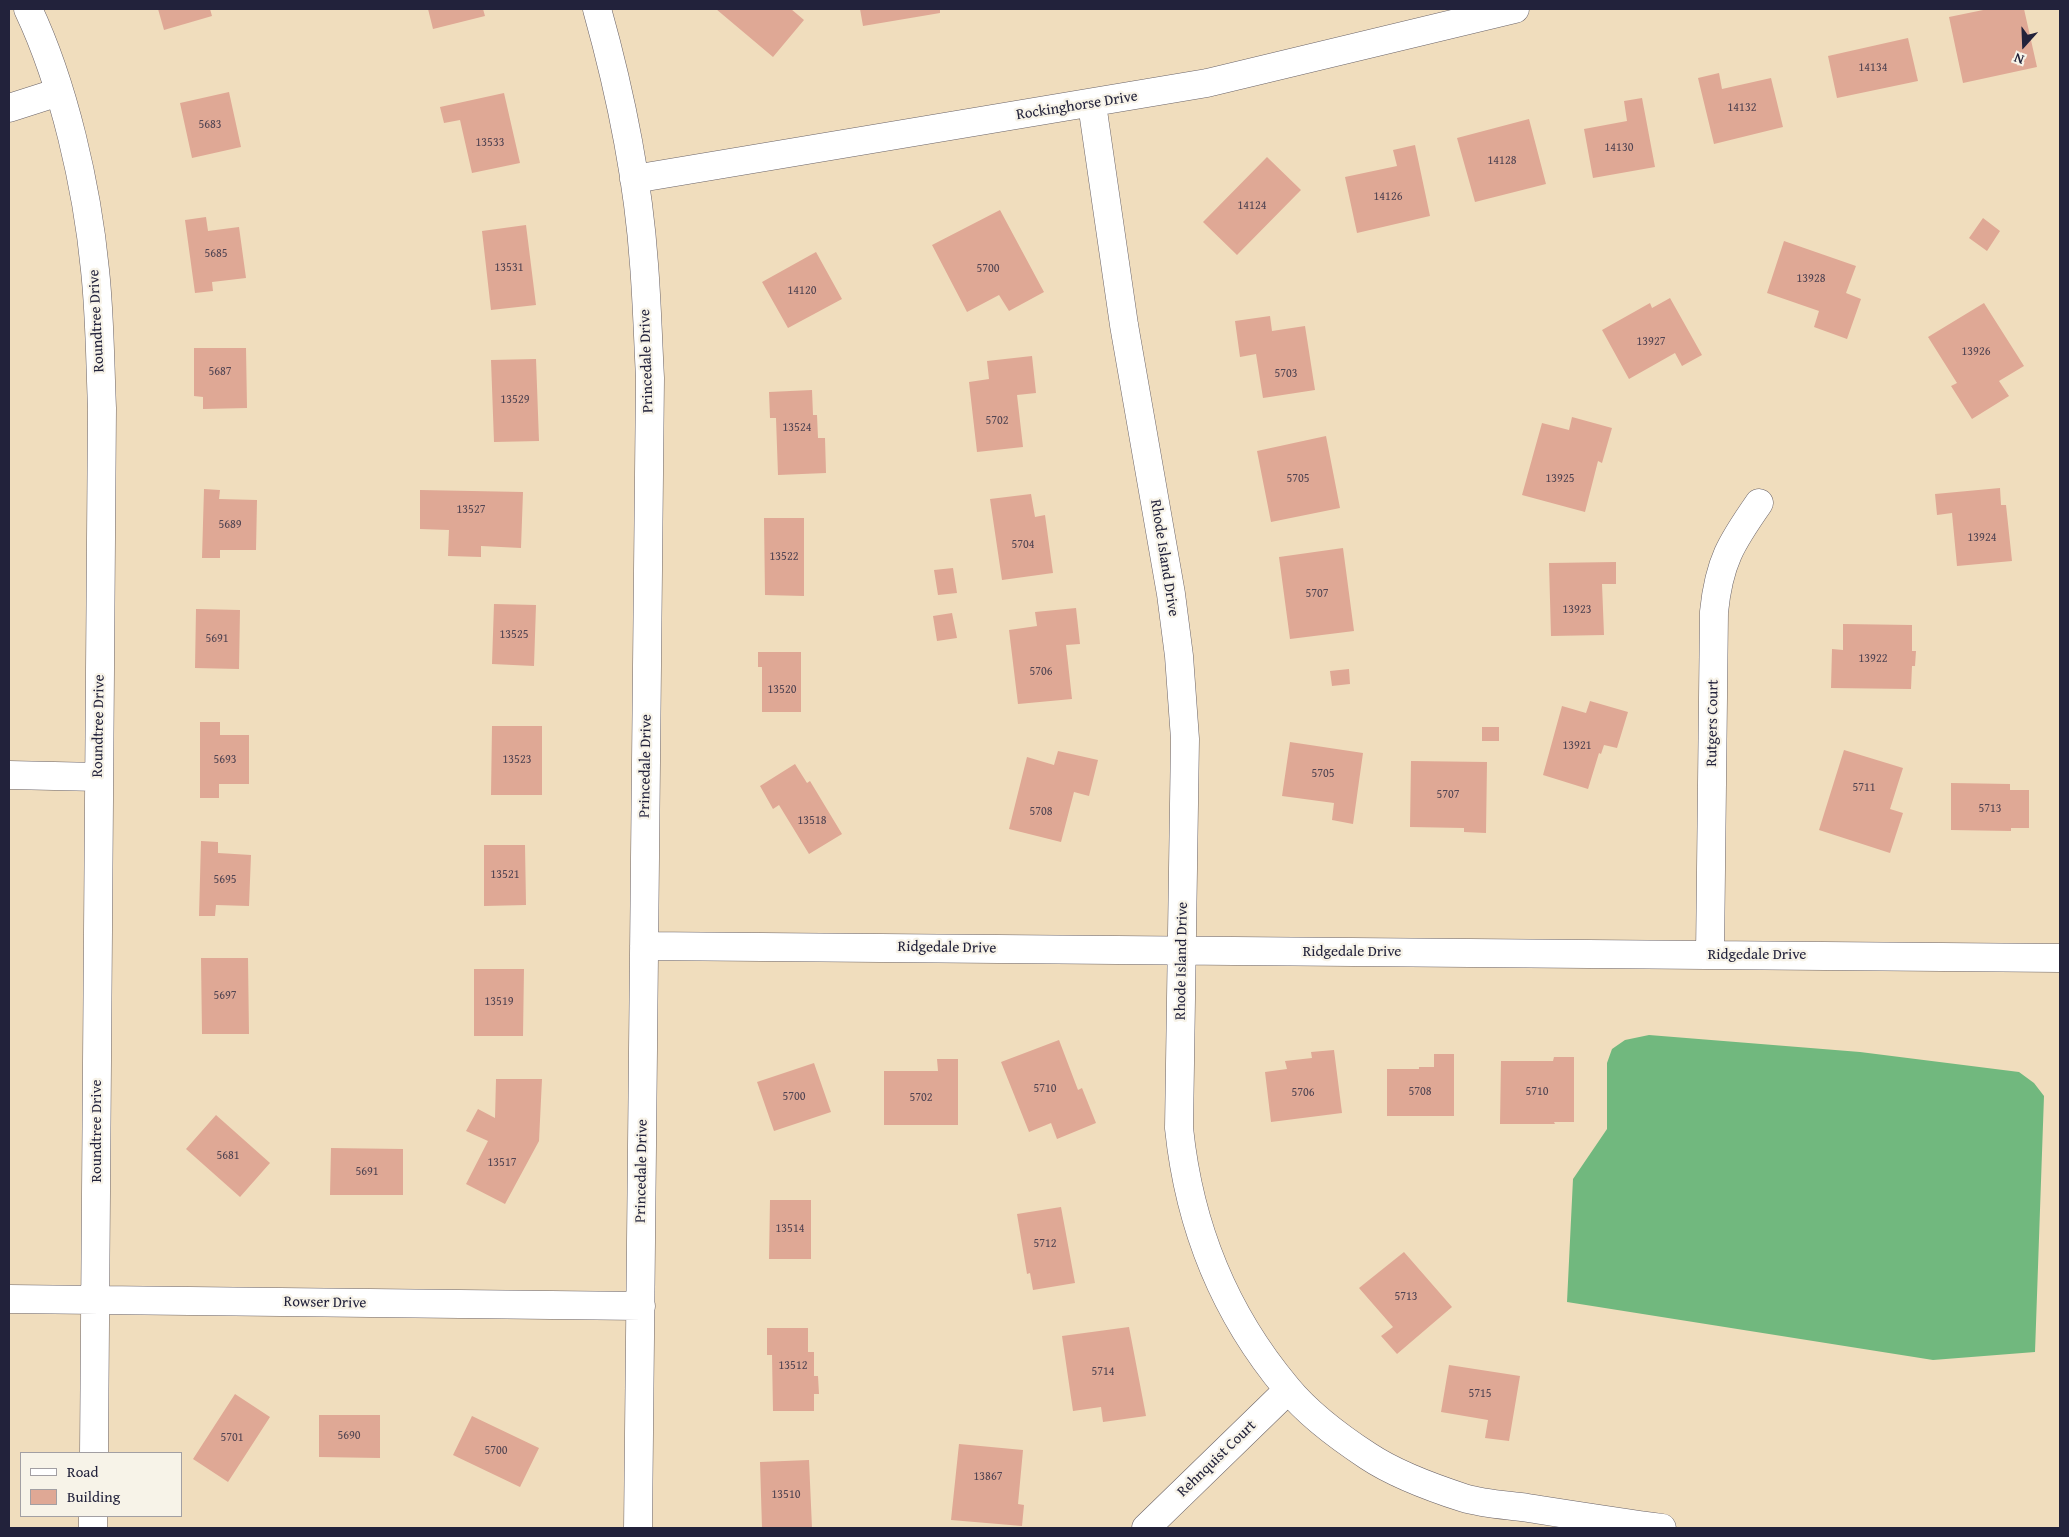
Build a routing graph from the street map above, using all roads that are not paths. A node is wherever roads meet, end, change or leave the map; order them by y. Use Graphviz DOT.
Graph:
graph roads {
  1 [pos="28,9"];
  2 [pos="597,9"];
  3 [pos="1514,9"];
  4 [pos="59,92"];
  5 [pos="1092,104"];
  6 [pos="9,108"];
  7 [pos="634,179"];
  8 [pos="1759,503"];
  9 [pos="9,775"];
  10 [pos="99,777"];
  11 [pos="644,946"];
  12 [pos="1182,951"];
  13 [pos="1710,955"];
  14 [pos="2060,958"];
  15 [pos="9,1299"];
  16 [pos="96,1300"];
  17 [pos="641,1306"];
  18 [pos="1288,1390"];
  19 [pos="94,1452"];
  20 [pos="638,1528"];
  21 [pos="1146,1528"];
  22 [pos="1662,1528"];
  1 -- 4 [label="street, Roundtree Drive"];
  2 -- 7 [label="street, Princedale Drive"];
  3 -- 5 [label="street, Rockinghorse Drive"];
  4 -- 6 [label="street"];
  4 -- 10 [label="street, Roundtree Drive"];
  5 -- 7 [label="street, Rockinghorse Drive"];
  5 -- 12 [label="street, Rhode Island Drive"];
  7 -- 11 [label="street, Princedale Drive"];
  8 -- 13 [label="street, Rutgers Court"];
  9 -- 10 [label="street"];
  10 -- 16 [label="street, Roundtree Drive"];
  11 -- 12 [label="street, Ridgedale Drive"];
  11 -- 17 [label="street, Princedale Drive"];
  12 -- 13 [label="street, Ridgedale Drive"];
  12 -- 18 [label="street, Rhode Island Drive"];
  13 -- 14 [label="street, Ridgedale Drive"];
  15 -- 16 [label="street, Rowser Drive"];
  16 -- 17 [label="street, Rowser Drive"];
  16 -- 19 [label="street, Roundtree Drive"];
  17 -- 20 [label="street, Princedale Drive"];
  18 -- 21 [label="street, Rehnquist Court"];
  18 -- 22 [label="street, Rhode Island Drive"];
}
